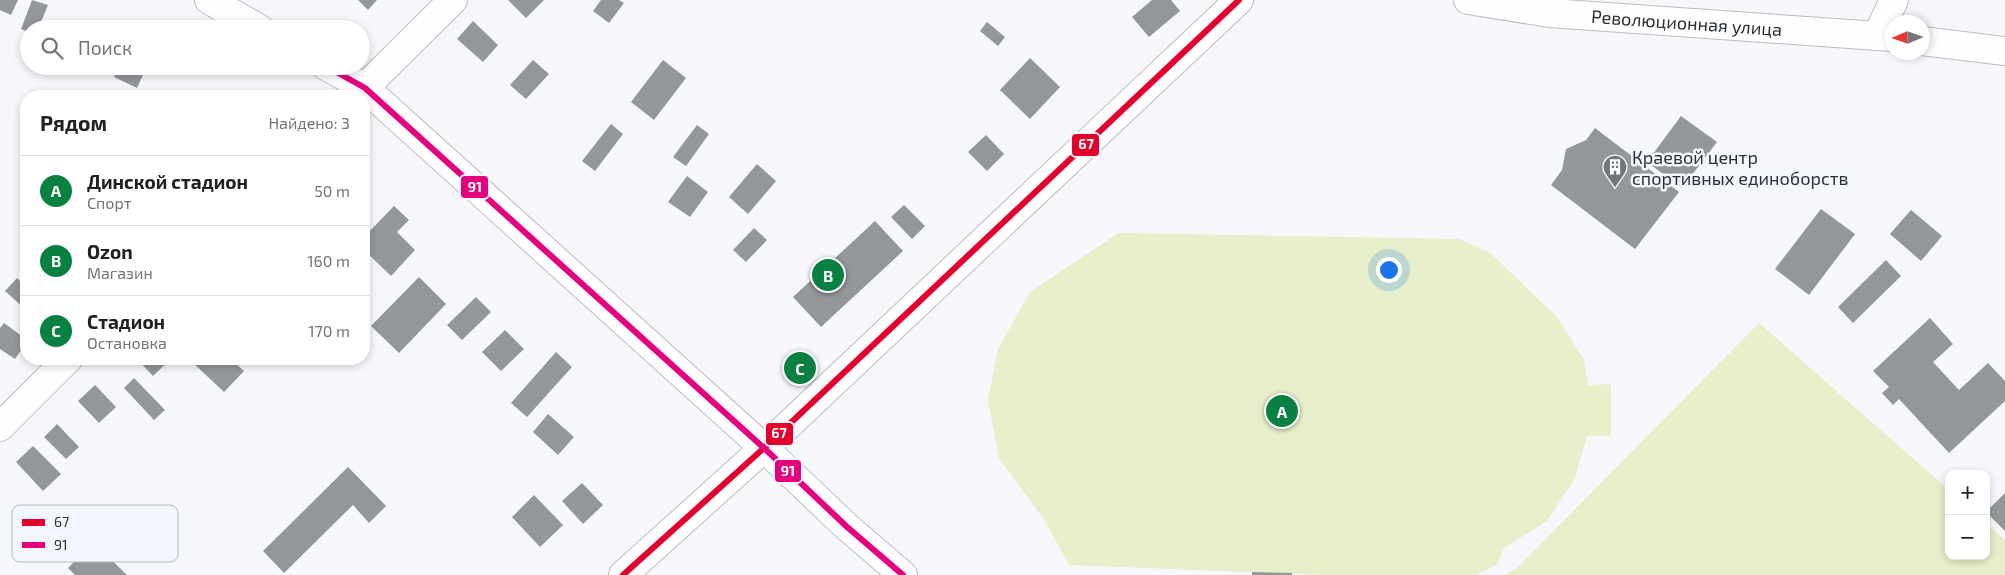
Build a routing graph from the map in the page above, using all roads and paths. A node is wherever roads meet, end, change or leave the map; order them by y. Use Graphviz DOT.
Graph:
graph roads {
  1 [pos="209,0"];
  2 [pos="453,0"];
  3 [pos="1240,0"];
  4 [pos="1468,0"];
  5 [pos="1894,0"];
  6 [pos="1890,15"];
  7 [pos="244,20"];
  8 [pos="1885,37"];
  9 [pos="1930,42"];
  10 [pos="2005,50"];
  11 [pos="338,75"];
  12 [pos="358,90"];
  13 [pos="363,90"];
  14 [pos="370,100"];
  15 [pos="62,365"];
  16 [pos="0,427"];
  17 [pos="764,448"];
  18 [pos="623,575"];
  19 [pos="903,575"];
  1 -- 7 [label="street"];
  2 -- 13 [label="street"];
  3 -- 17 [label="street"];
  4 -- 8 [label="street, Революционная улица"];
  5 -- 6 [label="street"];
  9 -- 10 [label="street"];
  11 -- 12 [label="street"];
  14 -- 17 [label="street"];
  15 -- 16 [label="street"];
  17 -- 18 [label="street"];
  17 -- 19 [label="street"];
}
